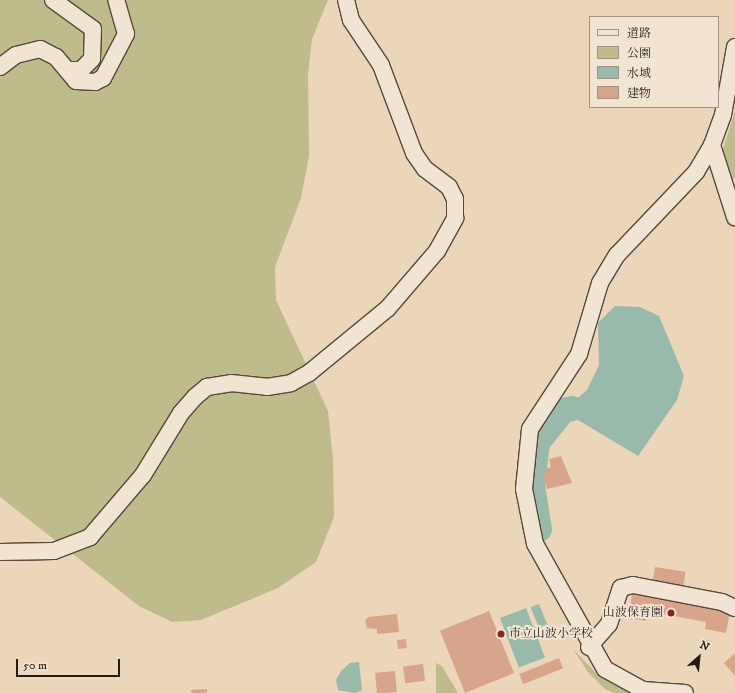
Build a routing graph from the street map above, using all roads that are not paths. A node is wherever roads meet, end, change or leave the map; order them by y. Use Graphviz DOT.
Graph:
graph roads {
  1 [pos="53,0"];
  2 [pos="116,0"];
  3 [pos="346,0"];
  4 [pos="735,47"];
  5 [pos="0,67"];
  6 [pos="67,70"];
  7 [pos="712,145"];
  8 [pos="735,216"];
  9 [pos="0,552"];
  10 [pos="735,608"];
  11 [pos="589,647"];
  12 [pos="685,693"];
  1 -- 6 [label="street"];
  2 -- 6 [label="street"];
  3 -- 9 [label="street"];
  4 -- 7 [label="street"];
  5 -- 6 [label="street"];
  7 -- 8 [label="street"];
  7 -- 11 [label="street"];
  10 -- 11 [label="street"];
  11 -- 12 [label="street"];
}
